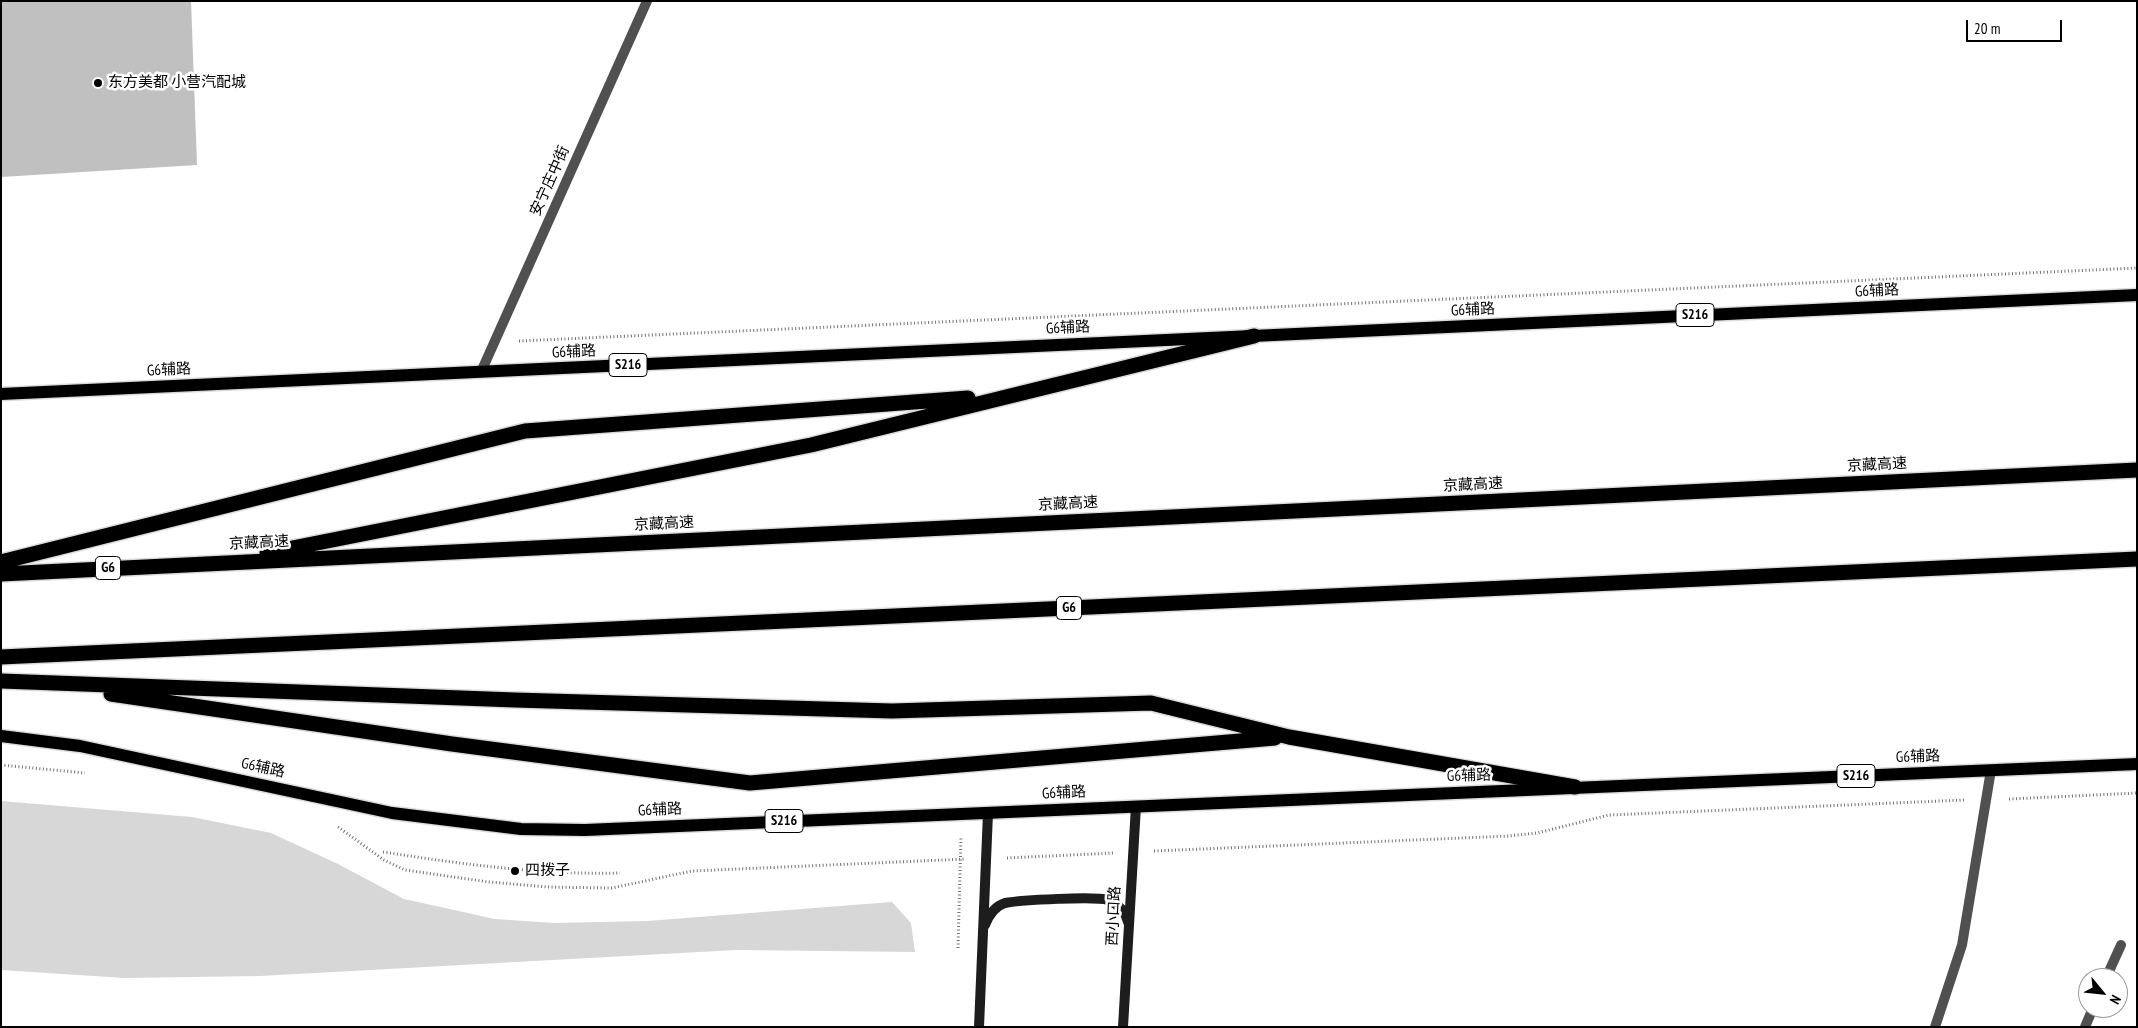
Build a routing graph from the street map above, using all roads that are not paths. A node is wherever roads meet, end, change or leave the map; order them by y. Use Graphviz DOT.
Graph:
graph roads {
  1 [pos="647,1"];
  2 [pos="2137,295"];
  3 [pos="1254,336"];
  4 [pos="481,372"];
  5 [pos="1,394"];
  6 [pos="1010,395"];
  7 [pos="2137,470"];
  8 [pos="2137,559"];
  9 [pos="1,562"];
  10 [pos="215,563"];
  11 [pos="1,574"];
  12 [pos="1,657"];
  13 [pos="1,681"];
  14 [pos="38,683"];
  15 [pos="1,736"];
  16 [pos="1289,737"];
  17 [pos="2137,764"];
  18 [pos="1991,770"];
  19 [pos="1575,787"];
  20 [pos="1136,806"];
  21 [pos="988,813"];
  22 [pos="1129,928"];
  23 [pos="983,931"];
  24 [pos="2120,945"];
  25 [pos="2110,968"];
  26 [pos="979,1027"];
  27 [pos="1123,1027"];
  28 [pos="1935,1027"];
  1 -- 4 [label="street, 安宁庄中街"];
  2 -- 3 [label="main road, G6辅路 / S216"];
  3 -- 4 [label="main road, G6辅路 / S216"];
  3 -- 6 [label="highway"];
  4 -- 5 [label="main road, G6辅路 / S216"];
  6 -- 9 [label="highway"];
  6 -- 10 [label="highway"];
  7 -- 10 [label="highway, 京藏高速 / G6"];
  8 -- 12 [label="highway, G6"];
  10 -- 11 [label="highway, 京藏高速 / G6"];
  13 -- 14 [label="highway"];
  14 -- 16 [label="highway"];
  14 -- 16 [label="highway"];
  15 -- 21 [label="main road, G6辅路 / S216"];
  16 -- 19 [label="highway"];
  17 -- 18 [label="main road, G6辅路 / S216"];
  18 -- 19 [label="main road, G6辅路 / S216"];
  18 -- 28 [label="street"];
  19 -- 20 [label="main road, G6辅路 / S216"];
  20 -- 21 [label="main road, G6辅路 / S216"];
  20 -- 22 [label="main road, 西小口路"];
  21 -- 23 [label="main road"];
  22 -- 23 [label="main road"];
  22 -- 27 [label="main road, 西小口路"];
  23 -- 26 [label="main road"];
  24 -- 25 [label="street"];
}
